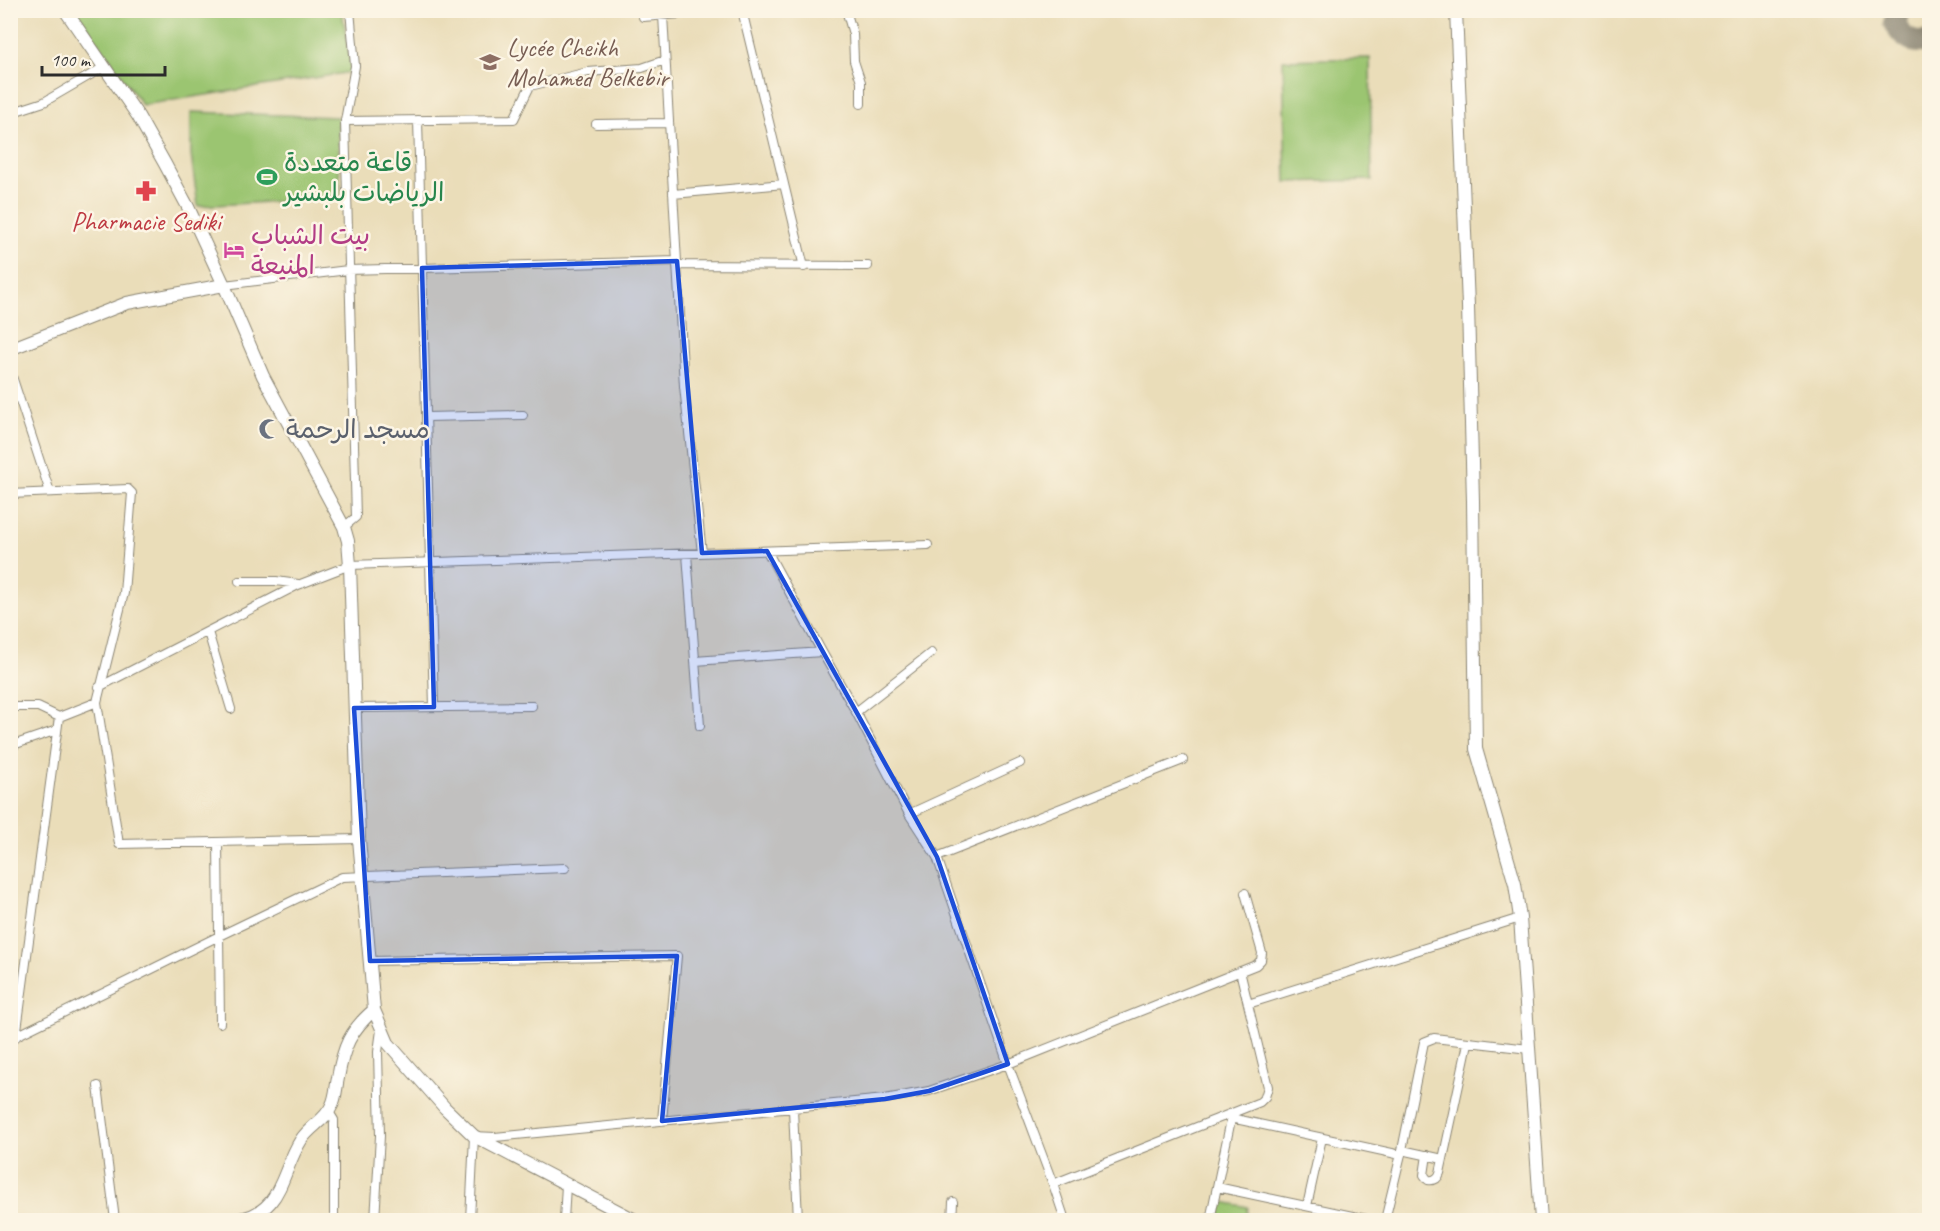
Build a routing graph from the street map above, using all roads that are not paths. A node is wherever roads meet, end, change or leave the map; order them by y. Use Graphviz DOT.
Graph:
graph roads {
  1 [pos="64,10"];
  2 [pos="350,10"];
  3 [pos="642,10"];
  4 [pos="731,10"];
  5 [pos="742,10"];
  6 [pos="846,10"];
  7 [pos="1456,10"];
  8 [pos="663,15"];
  9 [pos="665,60"];
  10 [pos="104,67"];
  11 [pos="861,104"];
  12 [pos="10,113"];
  13 [pos="418,120"];
  14 [pos="345,121"];
  15 [pos="669,123"];
  16 [pos="596,124"];
  17 [pos="784,184"];
  18 [pos="673,194"];
  19 [pos="677,263"];
  20 [pos="868,266"];
  21 [pos="804,267"];
  22 [pos="422,268"];
  23 [pos="348,270"];
  24 [pos="224,285"];
  25 [pos="10,348"];
  26 [pos="10,370"];
  27 [pos="523,415"];
  28 [pos="426,417"];
  29 [pos="50,492"];
  30 [pos="10,494"];
  31 [pos="344,526"];
  32 [pos="928,545"];
  33 [pos="767,551"];
  34 [pos="702,553"];
  35 [pos="687,554"];
  36 [pos="430,562"];
  37 [pos="350,565"];
  38 [pos="239,581"];
  39 [pos="298,585"];
  40 [pos="208,632"];
  41 [pos="822,652"];
  42 [pos="931,652"];
  43 [pos="695,661"];
  44 [pos="99,687"];
  45 [pos="97,702"];
  46 [pos="532,706"];
  47 [pos="10,707"];
  48 [pos="434,707"];
  49 [pos="354,708"];
  50 [pos="231,709"];
  51 [pos="856,712"];
  52 [pos="59,717"];
  53 [pos="700,726"];
  54 [pos="57,730"];
  55 [pos="10,746"];
  56 [pos="1183,760"];
  57 [pos="1020,763"];
  58 [pos="909,814"];
  59 [pos="359,839"];
  60 [pos="218,842"];
  61 [pos="937,857"];
  62 [pos="565,868"];
  63 [pos="362,875"];
  64 [pos="1245,893"];
  65 [pos="1520,918"];
  66 [pos="219,936"];
  67 [pos="370,961"];
  68 [pos="1240,971"];
  69 [pos="1248,1004"];
  70 [pos="374,1010"];
  71 [pos="220,1023"];
  72 [pos="381,1030"];
  73 [pos="13,1038"];
  74 [pos="1468,1043"];
  75 [pos="1529,1049"];
  76 [pos="1008,1064"];
  77 [pos="98,1086"];
  78 [pos="793,1108"];
  79 [pos="329,1112"];
  80 [pos="1232,1115"];
  81 [pos="662,1121"];
  82 [pos="474,1136"];
  83 [pos="1322,1138"];
  84 [pos="1401,1153"];
  85 [pos="1427,1155"];
  86 [pos="1443,1159"];
  87 [pos="1053,1184"];
  88 [pos="566,1185"];
  89 [pos="1217,1187"];
  90 [pos="953,1202"];
  91 [pos="1307,1206"];
  92 [pos="253,1218"];
  93 [pos="115,1221"];
  94 [pos="235,1221"];
  95 [pos="334,1221"];
  96 [pos="375,1221"];
  97 [pos="470,1221"];
  98 [pos="564,1221"];
  99 [pos="635,1221"];
  100 [pos="798,1221"];
  101 [pos="952,1221"];
  102 [pos="1065,1221"];
  103 [pos="1210,1221"];
  104 [pos="1371,1221"];
  105 [pos="1385,1221"];
  106 [pos="1541,1221"];
  1 -- 10 [label="street"];
  2 -- 14 [label="street"];
  3 -- 8 [label="street"];
  4 -- 8 [label="street"];
  5 -- 17 [label="street"];
  6 -- 11 [label="street"];
  7 -- 65 [label="street"];
  8 -- 9 [label="street"];
  9 -- 13 [label="street"];
  9 -- 15 [label="street"];
  10 -- 12 [label="street"];
  10 -- 24 [label="street"];
  13 -- 14 [label="street"];
  13 -- 22 [label="street"];
  14 -- 23 [label="street"];
  15 -- 16 [label="street"];
  15 -- 18 [label="street"];
  17 -- 18 [label="street"];
  17 -- 21 [label="street"];
  18 -- 19 [label="street"];
  19 -- 21 [label="street"];
  19 -- 22 [label="street"];
  19 -- 34 [label="street"];
  20 -- 21 [label="street"];
  22 -- 23 [label="street"];
  22 -- 28 [label="street"];
  23 -- 24 [label="street"];
  23 -- 31 [label="street"];
  24 -- 25 [label="street"];
  24 -- 31 [label="street"];
  26 -- 29 [label="street"];
  27 -- 28 [label="street"];
  28 -- 36 [label="street"];
  29 -- 30 [label="street"];
  29 -- 44 [label="street"];
  31 -- 37 [label="street"];
  32 -- 33 [label="street"];
  33 -- 34 [label="street"];
  33 -- 41 [label="street"];
  34 -- 35 [label="street"];
  35 -- 36 [label="street"];
  35 -- 43 [label="street"];
  36 -- 37 [label="street"];
  36 -- 48 [label="street"];
  37 -- 39 [label="street"];
  37 -- 49 [label="street"];
  38 -- 39 [label="street"];
  39 -- 40 [label="street"];
  40 -- 44 [label="street"];
  40 -- 50 [label="street"];
  41 -- 43 [label="street"];
  41 -- 51 [label="street"];
  42 -- 51 [label="street"];
  43 -- 53 [label="street"];
  44 -- 45 [label="street"];
  45 -- 52 [label="street"];
  45 -- 60 [label="street"];
  46 -- 48 [label="street"];
  47 -- 52 [label="street"];
  48 -- 49 [label="street"];
  49 -- 59 [label="street"];
  51 -- 58 [label="street"];
  52 -- 54 [label="street"];
  54 -- 55 [label="street"];
  54 -- 73 [label="street"];
  56 -- 61 [label="street"];
  57 -- 58 [label="street"];
  58 -- 61 [label="street"];
  59 -- 60 [label="street"];
  59 -- 63 [label="street"];
  60 -- 66 [label="street"];
  61 -- 76 [label="street"];
  62 -- 63 [label="street"];
  63 -- 66 [label="street"];
  63 -- 67 [label="street"];
  64 -- 68 [label="street"];
  65 -- 69 [label="street"];
  65 -- 75 [label="street"];
  66 -- 71 [label="street"];
  66 -- 73 [label="street"];
  67 -- 70 [label="street"];
  67 -- 81 [label="street"];
  68 -- 69 [label="street"];
  68 -- 76 [label="street"];
  69 -- 80 [label="street"];
  70 -- 72 [label="street"];
  70 -- 79 [label="street"];
  72 -- 82 [label="street"];
  72 -- 96 [label="street"];
  74 -- 75 [label="street"];
  74 -- 84 [label="street"];
  74 -- 86 [label="street"];
  75 -- 106 [label="street"];
  76 -- 78 [label="street"];
  76 -- 87 [label="street"];
  77 -- 93 [label="street"];
  78 -- 81 [label="street"];
  78 -- 100 [label="street"];
  79 -- 92 [label="street"];
  79 -- 95 [label="street"];
  80 -- 83 [label="street"];
  80 -- 87 [label="street"];
  80 -- 89 [label="street"];
  81 -- 82 [label="street"];
  82 -- 88 [label="street"];
  82 -- 97 [label="street"];
  83 -- 84 [label="street"];
  83 -- 91 [label="street"];
  84 -- 85 [label="street"];
  84 -- 105 [label="street"];
  85 -- 86 [label="street"];
  85 -- 86 [label="street"];
  87 -- 102 [label="street"];
  88 -- 98 [label="street"];
  88 -- 99 [label="street"];
  89 -- 91 [label="street"];
  89 -- 103 [label="street"];
  90 -- 101 [label="street"];
  91 -- 104 [label="street"];
  92 -- 94 [label="street"];
}
